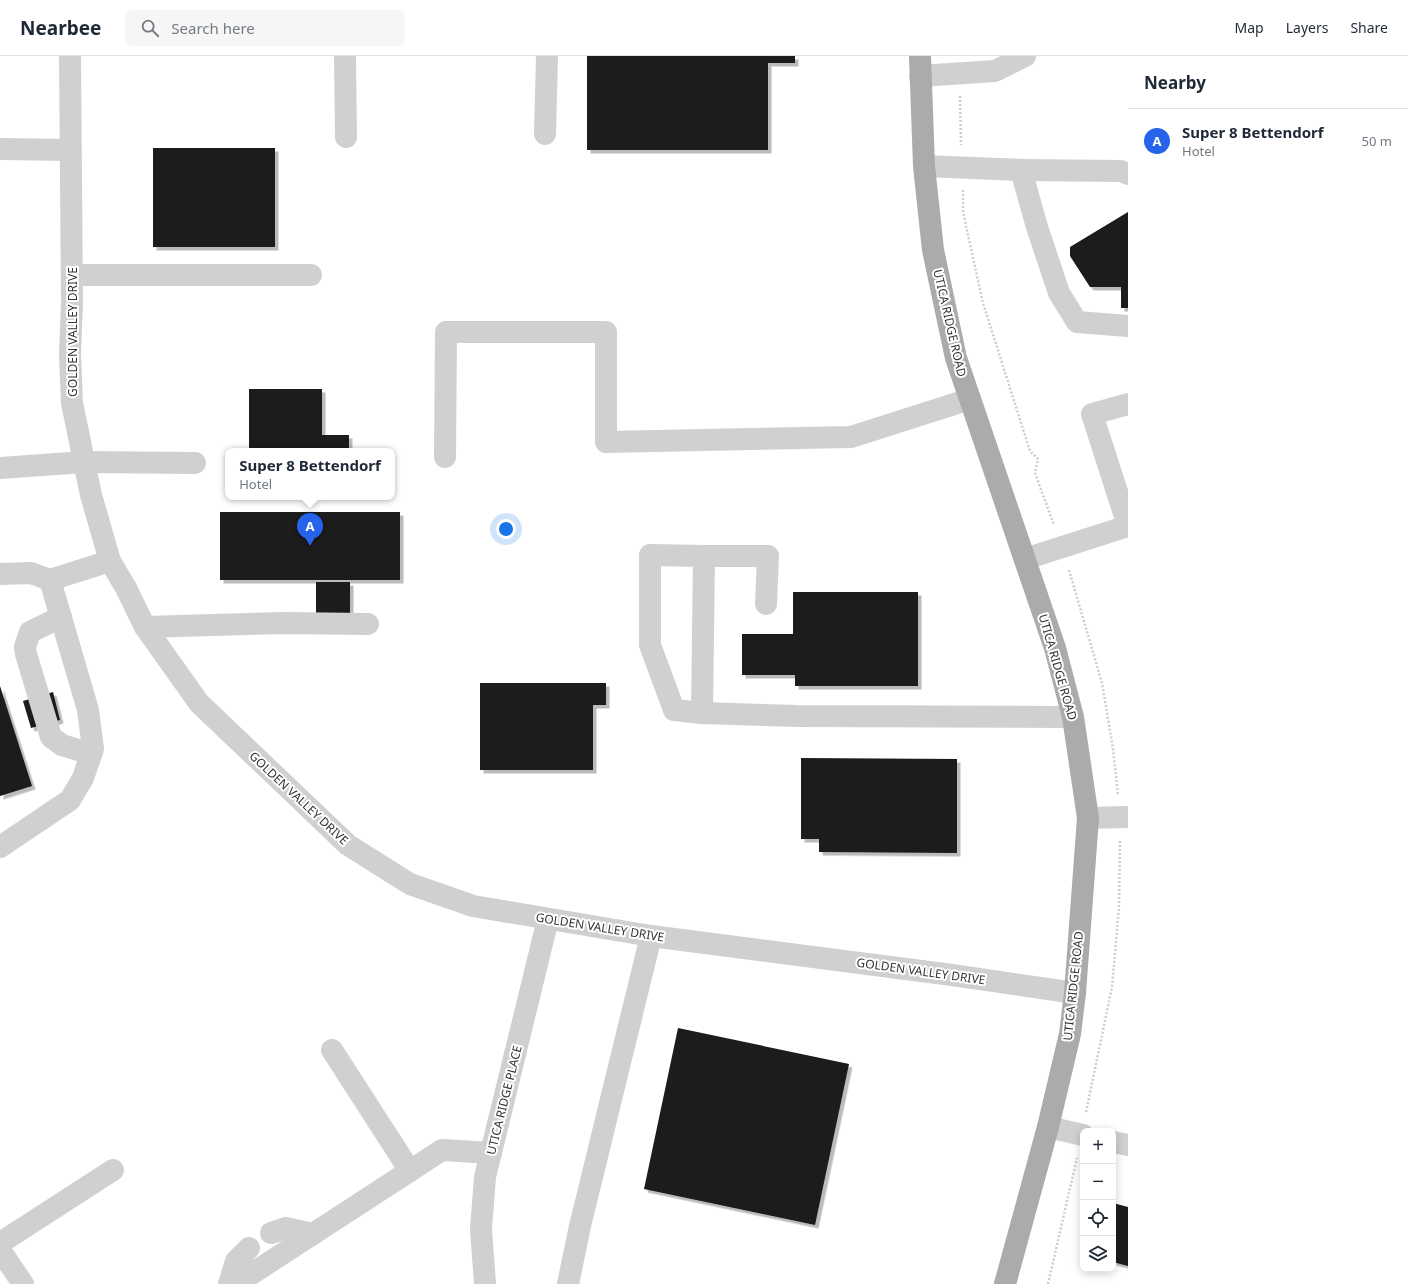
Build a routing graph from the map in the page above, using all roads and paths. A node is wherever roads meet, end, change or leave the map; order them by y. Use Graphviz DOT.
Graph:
graph roads {
  1 [pos="70,56"];
  2 [pos="345,56"];
  3 [pos="547,56"];
  4 [pos="1026,56"];
  5 [pos="920,66"];
  6 [pos="545,134"];
  7 [pos="346,136"];
  8 [pos="0,148"];
  9 [pos="70,150"];
  10 [pos="924,166"];
  11 [pos="1021,170"];
  12 [pos="1128,174"];
  13 [pos="72,275"];
  14 [pos="311,275"];
  15 [pos="1128,326"];
  16 [pos="970,398"];
  17 [pos="1128,404"];
  18 [pos="445,457"];
  19 [pos="84,462"];
  20 [pos="195,463"];
  21 [pos="0,468"];
  22 [pos="1128,526"];
  23 [pos="704,556"];
  24 [pos="1025,559"];
  25 [pos="110,561"];
  26 [pos="0,574"];
  27 [pos="50,580"];
  28 [pos="766,604"];
  29 [pos="61,617"];
  30 [pos="368,624"];
  31 [pos="145,627"];
  32 [pos="702,713"];
  33 [pos="1073,718"];
  34 [pos="91,754"];
  35 [pos="1128,817"];
  36 [pos="1088,818"];
  37 [pos="0,847"];
  38 [pos="548,918"];
  39 [pos="651,936"];
  40 [pos="1075,993"];
  41 [pos="332,1050"];
  42 [pos="1048,1127"];
  43 [pos="1080,1134"];
  44 [pos="1116,1143"];
  45 [pos="1128,1145"];
  46 [pos="491,1153"];
  47 [pos="113,1170"];
  48 [pos="410,1171"];
  49 [pos="271,1233"];
  50 [pos="313,1234"];
  51 [pos="0,1243"];
  52 [pos="249,1248"];
  53 [pos="0,1250"];
  54 [pos="24,1284"];
  55 [pos="229,1284"];
  56 [pos="236,1284"];
  57 [pos="485,1284"];
  58 [pos="568,1284"];
  59 [pos="1005,1284"];
  1 -- 9 [label="street, GOLDEN VALLEY DRIVE"];
  2 -- 7 [label="street"];
  3 -- 6 [label="street"];
  4 -- 5 [label="street"];
  5 -- 10 [label="main road, UTICA RIDGE ROAD"];
  8 -- 9 [label="street"];
  9 -- 13 [label="street, GOLDEN VALLEY DRIVE"];
  10 -- 11 [label="street"];
  10 -- 16 [label="main road, UTICA RIDGE ROAD"];
  11 -- 12 [label="street"];
  11 -- 15 [label="street"];
  13 -- 14 [label="street"];
  13 -- 19 [label="street, GOLDEN VALLEY DRIVE"];
  16 -- 18 [label="street"];
  16 -- 24 [label="main road, UTICA RIDGE ROAD"];
  17 -- 22 [label="street"];
  19 -- 20 [label="street"];
  19 -- 21 [label="street"];
  19 -- 25 [label="street, GOLDEN VALLEY DRIVE"];
  22 -- 24 [label="street"];
  23 -- 28 [label="street"];
  23 -- 32 [label="street"];
  23 -- 32 [label="street"];
  24 -- 33 [label="main road, UTICA RIDGE ROAD"];
  25 -- 27 [label="street"];
  25 -- 31 [label="street, GOLDEN VALLEY DRIVE"];
  26 -- 27 [label="street"];
  27 -- 29 [label="street"];
  29 -- 34 [label="street"];
  29 -- 34 [label="street"];
  30 -- 31 [label="street"];
  31 -- 38 [label="street, GOLDEN VALLEY DRIVE"];
  32 -- 33 [label="street"];
  33 -- 36 [label="main road, UTICA RIDGE ROAD"];
  34 -- 37 [label="street"];
  35 -- 36 [label="street"];
  36 -- 40 [label="main road, UTICA RIDGE ROAD"];
  38 -- 39 [label="street, GOLDEN VALLEY DRIVE"];
  38 -- 46 [label="street, UTICA RIDGE PLACE"];
  39 -- 40 [label="street, GOLDEN VALLEY DRIVE"];
  39 -- 58 [label="street"];
  40 -- 42 [label="main road, UTICA RIDGE ROAD"];
  41 -- 48 [label="street"];
  42 -- 43 [label="street"];
  42 -- 59 [label="main road, UTICA RIDGE ROAD"];
  44 -- 45 [label="street"];
  46 -- 48 [label="street"];
  46 -- 57 [label="street, UTICA RIDGE PLACE"];
  47 -- 51 [label="street"];
  48 -- 50 [label="street"];
  49 -- 50 [label="street"];
  50 -- 56 [label="street"];
  52 -- 55 [label="street"];
  53 -- 54 [label="street"];
}
